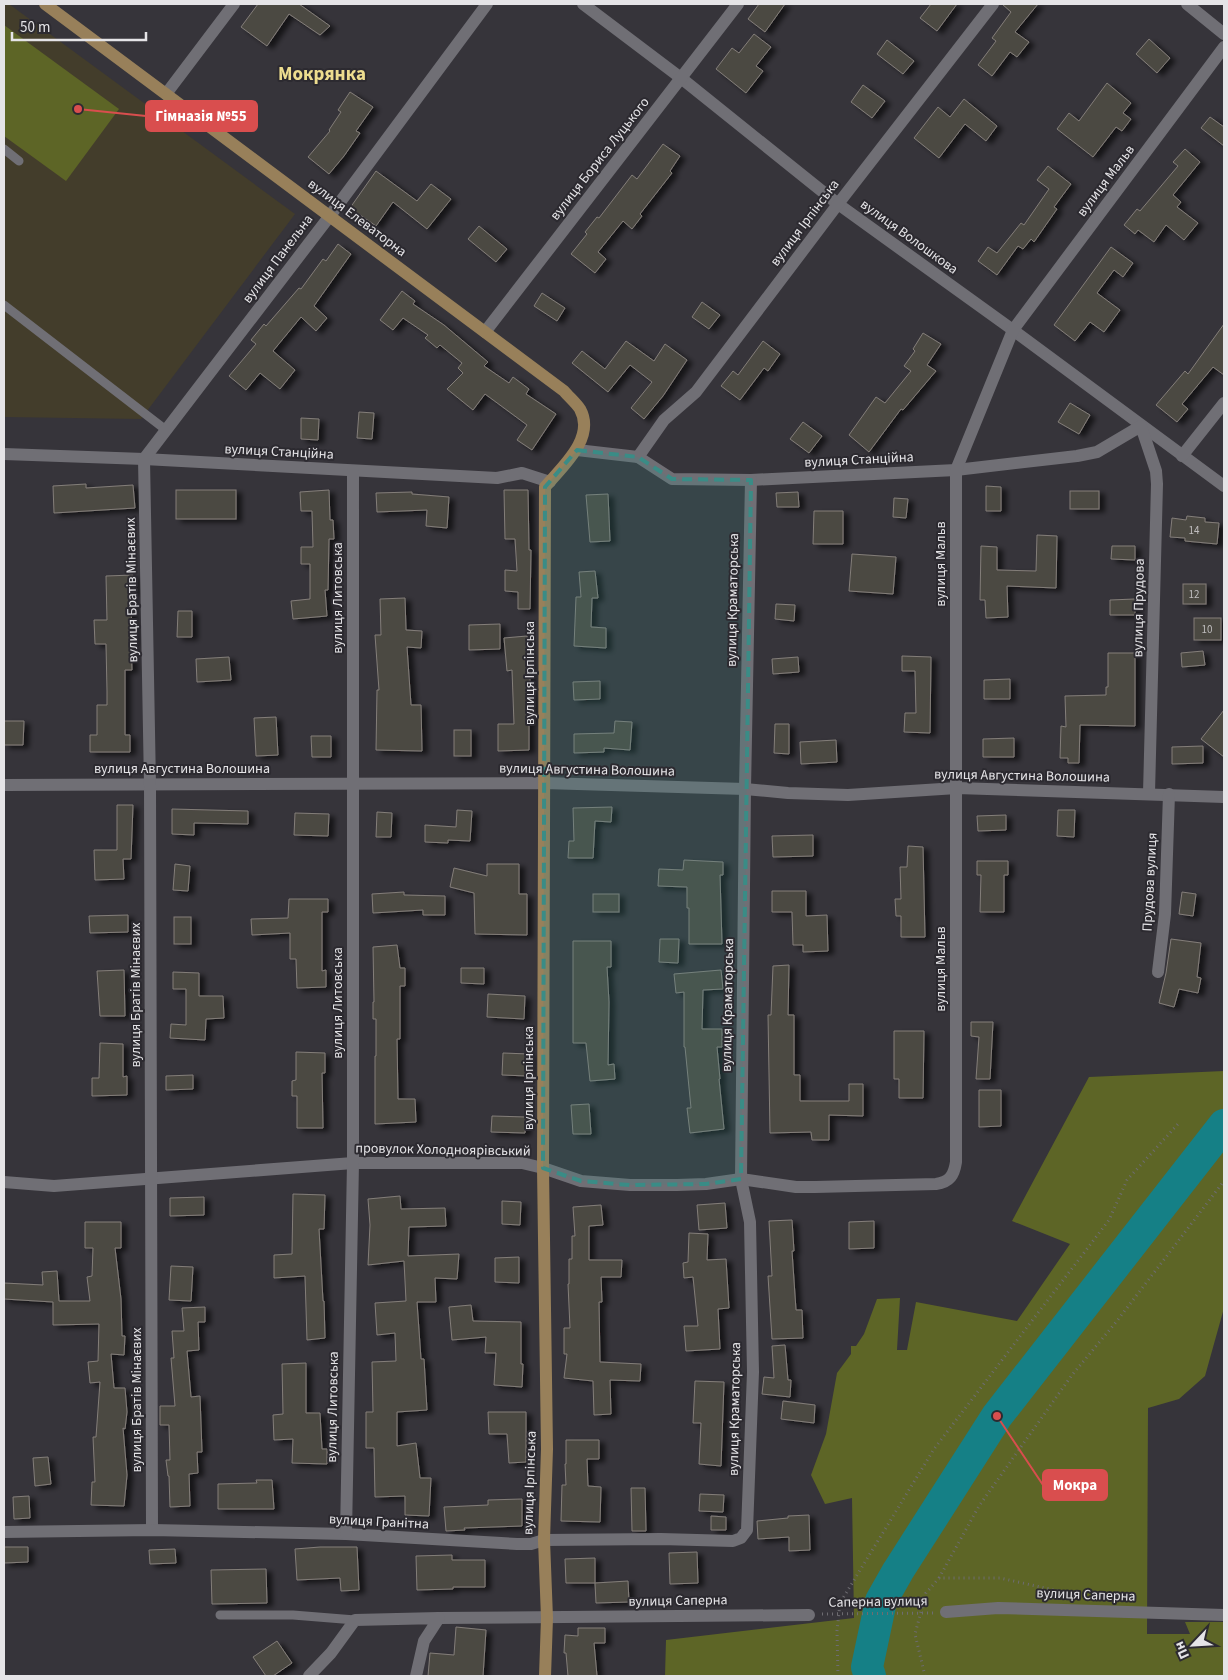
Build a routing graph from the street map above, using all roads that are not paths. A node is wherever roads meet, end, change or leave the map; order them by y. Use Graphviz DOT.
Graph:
graph roads {
  1 [pos="45,4"];
  2 [pos="234,4"];
  3 [pos="487,4"];
  4 [pos="583,4"];
  5 [pos="738,4"];
  6 [pos="993,4"];
  7 [pos="1187,4"];
  8 [pos="1224,34"];
  9 [pos="1224,47"];
  10 [pos="681,78"];
  11 [pos="166,94"];
  12 [pos="4,149"];
  13 [pos="19,161"];
  14 [pos="838,204"];
  15 [pos="329,217"];
  16 [pos="4,305"];
  17 [pos="1013,330"];
  18 [pos="485,332"];
  19 [pos="1224,403"];
  20 [pos="1141,426"];
  21 [pos="166,430"];
  22 [pos="576,450"];
  23 [pos="4,454"];
  24 [pos="1182,456"];
  25 [pos="638,457"];
  26 [pos="144,459"];
  27 [pos="956,470"];
  28 [pos="353,471"];
  29 [pos="751,480"];
  30 [pos="550,482"];
  31 [pos="1224,486"];
  32 [pos="544,783"];
  33 [pos="353,784"];
  34 [pos="4,785"];
  35 [pos="150,785"];
  36 [pos="956,788"];
  37 [pos="745,789"];
  38 [pos="1150,793"];
  39 [pos="1169,794"];
  40 [pos="1224,797"];
  41 [pos="1158,972"];
  42 [pos="956,1162"];
  43 [pos="353,1163"];
  44 [pos="543,1168"];
  45 [pos="152,1178"];
  46 [pos="741,1179"];
  47 [pos="4,1182"];
  48 [pos="152,1530"];
  49 [pos="747,1530"];
  50 [pos="4,1532"];
  51 [pos="346,1534"];
  52 [pos="544,1540"];
  53 [pos="946,1612"];
  54 [pos="809,1614"];
  55 [pos="1224,1614"];
  56 [pos="220,1615"];
  57 [pos="439,1618"];
  58 [pos="547,1618"];
  59 [pos="355,1620"];
  60 [pos="309,1676"];
  61 [pos="416,1676"];
  62 [pos="545,1676"];
  1 -- 11 [label="street, вулиця Елеваторна"];
  2 -- 11 [label="street"];
  3 -- 15 [label="street, вулиця Панельна"];
  4 -- 10 [label="street, вулиця Волошкова"];
  5 -- 10 [label="street, вулиця Бориса Луцького"];
  6 -- 14 [label="street, вулиця Ірпінська"];
  7 -- 8 [label="street"];
  9 -- 17 [label="street, вулиця Мальв"];
  10 -- 14 [label="street, вулиця Волошкова"];
  10 -- 18 [label="street, вулиця Бориса Луцького"];
  11 -- 15 [label="street, вулиця Елеваторна"];
  12 -- 13 [label="lane"];
  14 -- 17 [label="street, вулиця Волошкова"];
  14 -- 25 [label="street, вулиця Ірпінська"];
  15 -- 18 [label="street, вулиця Елеваторна"];
  15 -- 21 [label="street, вулиця Панельна"];
  16 -- 21 [label="lane"];
  17 -- 20 [label="street, вулиця Волошкова"];
  17 -- 27 [label="street, вулиця Мальв"];
  18 -- 22 [label="street, вулиця Елеваторна"];
  19 -- 24 [label="street"];
  20 -- 24 [label="street, вулиця Волошкова"];
  20 -- 27 [label="street, вулиця Станційна"];
  20 -- 38 [label="street, вулиця Прудова"];
  21 -- 26 [label="street, вулиця Панельна"];
  22 -- 25 [label="street, вулиця Станційна"];
  22 -- 30 [label="street, вулиця Елеваторна"];
  23 -- 26 [label="street, вулиця Станційна"];
  24 -- 31 [label="street, вулиця Волошкова"];
  25 -- 29 [label="street, вулиця Станційна"];
  26 -- 28 [label="street, вулиця Станційна"];
  26 -- 35 [label="street, вулиця Братів Мінаєвих"];
  27 -- 29 [label="street, вулиця Станційна"];
  27 -- 36 [label="street, вулиця Мальв"];
  28 -- 30 [label="street, вулиця Станційна"];
  28 -- 33 [label="street, вулиця Литовська"];
  29 -- 37 [label="street, вулиця Краматорська"];
  30 -- 32 [label="street, вулиця Ірпінська"];
  32 -- 33 [label="street, вулиця Августина Волошина"];
  32 -- 37 [label="street, вулиця Августина Волошина"];
  32 -- 44 [label="street, вулиця Ірпінська"];
  33 -- 35 [label="street, вулиця Августина Волошина"];
  33 -- 43 [label="street, вулиця Литовська"];
  34 -- 35 [label="street, вулиця Августина Волошина"];
  35 -- 45 [label="street, вулиця Братів Мінаєвих"];
  36 -- 37 [label="street, вулиця Августина Волошина"];
  36 -- 38 [label="street, вулиця Августина Волошина"];
  36 -- 42 [label="street, вулиця Мальв"];
  37 -- 46 [label="street, вулиця Краматорська"];
  38 -- 39 [label="street, вулиця Августина Волошина"];
  39 -- 40 [label="street, вулиця Августина Волошина"];
  39 -- 41 [label="street, Прудова вулиця"];
  42 -- 46 [label="street, провулок Холодноярівський"];
  43 -- 44 [label="street, провулок Холодноярівський"];
  43 -- 45 [label="street, провулок Холодноярівський"];
  43 -- 51 [label="street, вулиця Литовська"];
  44 -- 46 [label="street, провулок Холодноярівський"];
  44 -- 52 [label="street, вулиця Ірпінська"];
  45 -- 47 [label="street, провулок Холодноярівський"];
  45 -- 48 [label="street, вулиця Братів Мінаєвих"];
  46 -- 49 [label="street, вулиця Краматорська"];
  48 -- 50 [label="street, вулиця Гранітна"];
  48 -- 51 [label="street, вулиця Гранітна"];
  49 -- 52 [label="street, вулиця Гранітна"];
  51 -- 52 [label="street, вулиця Гранітна"];
  52 -- 58 [label="street, вулиця Ірпінська"];
  53 -- 55 [label="street, вулиця Саперна"];
  54 -- 58 [label="street, вулиця Саперна"];
  56 -- 59 [label="lane"];
  57 -- 58 [label="street, вулиця Саперна"];
  57 -- 59 [label="street, вулиця Саперна"];
  57 -- 61 [label="street"];
  58 -- 62 [label="street, вулиця Ірпінська"];
  59 -- 60 [label="street"];
}
